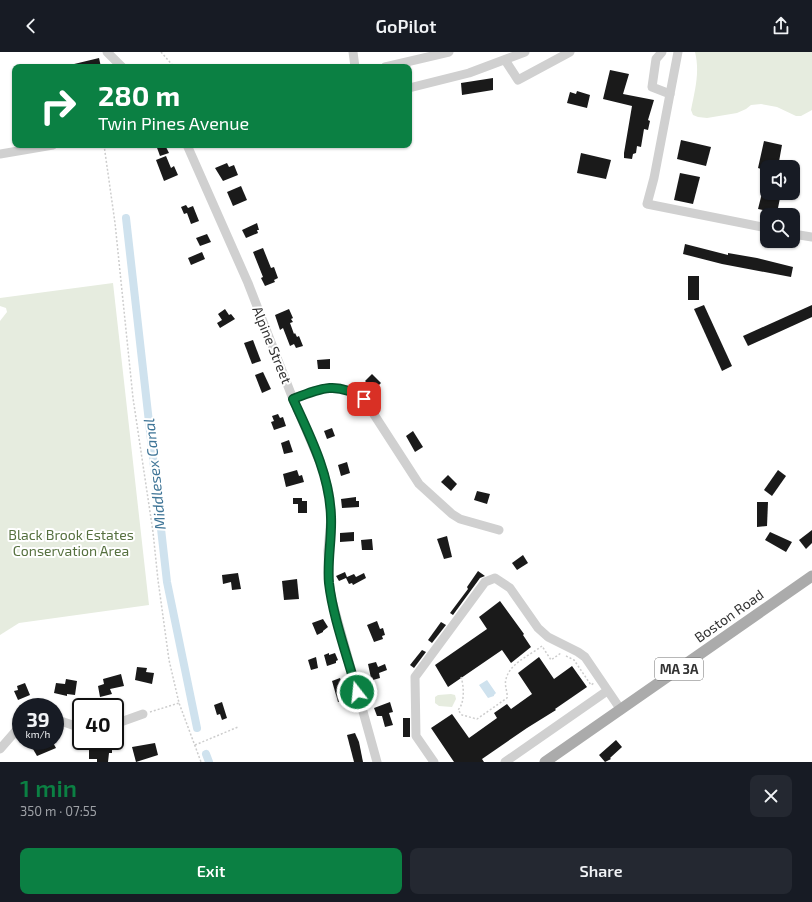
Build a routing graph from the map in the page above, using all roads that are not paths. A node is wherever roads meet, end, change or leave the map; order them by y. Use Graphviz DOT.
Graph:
graph roads {
  1 [pos="107,52"];
  2 [pos="353,52"];
  3 [pos="449,52"];
  4 [pos="526,52"];
  5 [pos="570,52"];
  6 [pos="662,52"];
  7 [pos="678,52"];
  8 [pos="505,60"];
  9 [pos="119,64"];
  10 [pos="355,64"];
  11 [pos="398,64"];
  12 [pos="412,87"];
  13 [pos="670,94"];
  14 [pos="35,148"];
  15 [pos="188,148"];
  16 [pos="0,154"];
  17 [pos="760,227"];
  18 [pos="800,235"];
  19 [pos="812,237"];
  20 [pos="293,399"];
  21 [pos="499,530"];
  22 [pos="812,576"];
  23 [pos="608,691"];
  24 [pos="621,710"];
  25 [pos="143,714"];
  26 [pos="124,721"];
  27 [pos="12,735"];
  28 [pos="0,749"];
  29 [pos="377,762"];
  30 [pos="434,762"];
  31 [pos="505,762"];
  32 [pos="545,762"];
  1 -- 9 [label="street"];
  2 -- 10 [label="street"];
  3 -- 11 [label="street"];
  4 -- 8 [label="street"];
  5 -- 8 [label="street"];
  6 -- 13 [label="street"];
  7 -- 13 [label="street"];
  8 -- 12 [label="street"];
  13 -- 17 [label="street"];
  14 -- 16 [label="street"];
  15 -- 20 [label="street, Alpine Street"];
  18 -- 19 [label="street"];
  20 -- 21 [label="street"];
  20 -- 29 [label="street, Alpine Street"];
  22 -- 24 [label="main road, Boston Road / MA 3A"];
  23 -- 24 [label="street"];
  23 -- 30 [label="street"];
  23 -- 31 [label="street"];
  24 -- 32 [label="main road, Boston Road / MA 3A"];
  25 -- 26 [label="street"];
  27 -- 28 [label="street"];
}
